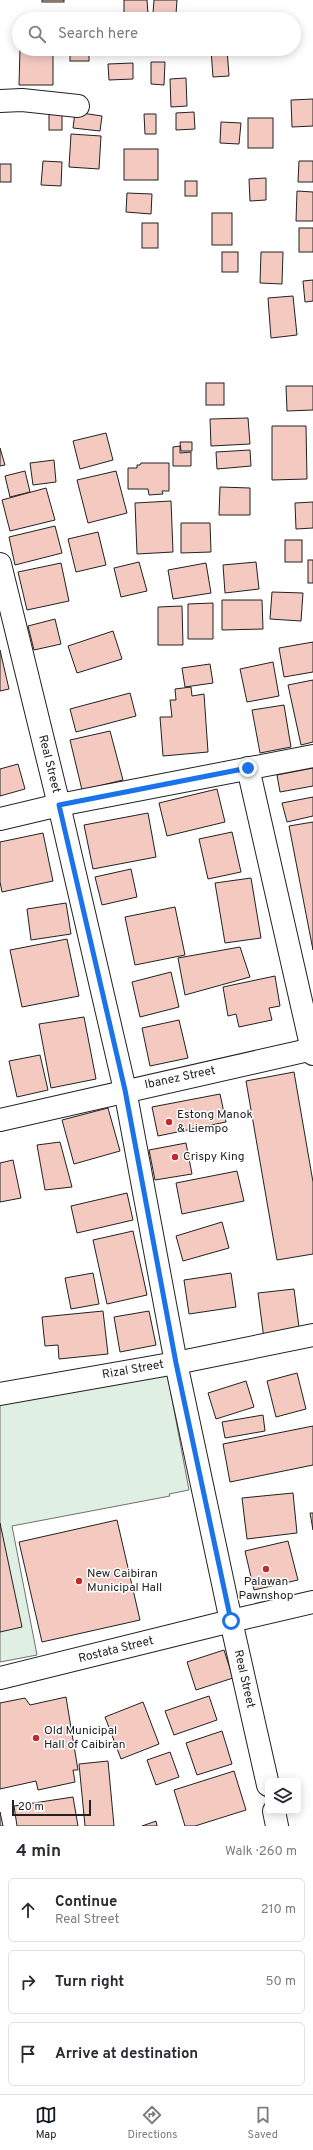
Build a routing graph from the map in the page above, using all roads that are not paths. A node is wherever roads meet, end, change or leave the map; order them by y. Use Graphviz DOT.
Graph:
graph roads {
  1 [pos="0,101"];
  2 [pos="78,106"];
  3 [pos="0,564"];
  4 [pos="313,756"];
  5 [pos="248,768"];
  6 [pos="59,805"];
  7 [pos="0,819"];
  8 [pos="313,1051"];
  9 [pos="125,1090"];
  10 [pos="0,1120"];
  11 [pos="313,1335"];
  12 [pos="176,1363"];
  13 [pos="0,1394"];
  14 [pos="313,1602"];
  15 [pos="231,1621"];
  16 [pos="0,1678"];
  17 [pos="266,1778"];
  18 [pos="275,1814"];
  19 [pos="277,1826"];
  1 -- 2 [label="street"];
  3 -- 6 [label="street, Real Street"];
  4 -- 5 [label="street"];
  5 -- 6 [label="street"];
  5 -- 8 [label="street"];
  6 -- 7 [label="street"];
  6 -- 9 [label="street, Real Street"];
  8 -- 9 [label="street, Ibanez Street"];
  9 -- 10 [label="street, Ibanez Street"];
  9 -- 12 [label="street, Real Street"];
  11 -- 12 [label="street, Rizal Street"];
  12 -- 13 [label="street, Rizal Street"];
  12 -- 15 [label="street, Real Street"];
  14 -- 15 [label="street, Rostata Street"];
  15 -- 16 [label="street, Rostata Street"];
  15 -- 17 [label="street, Real Street"];
  18 -- 19 [label="street"];
}
